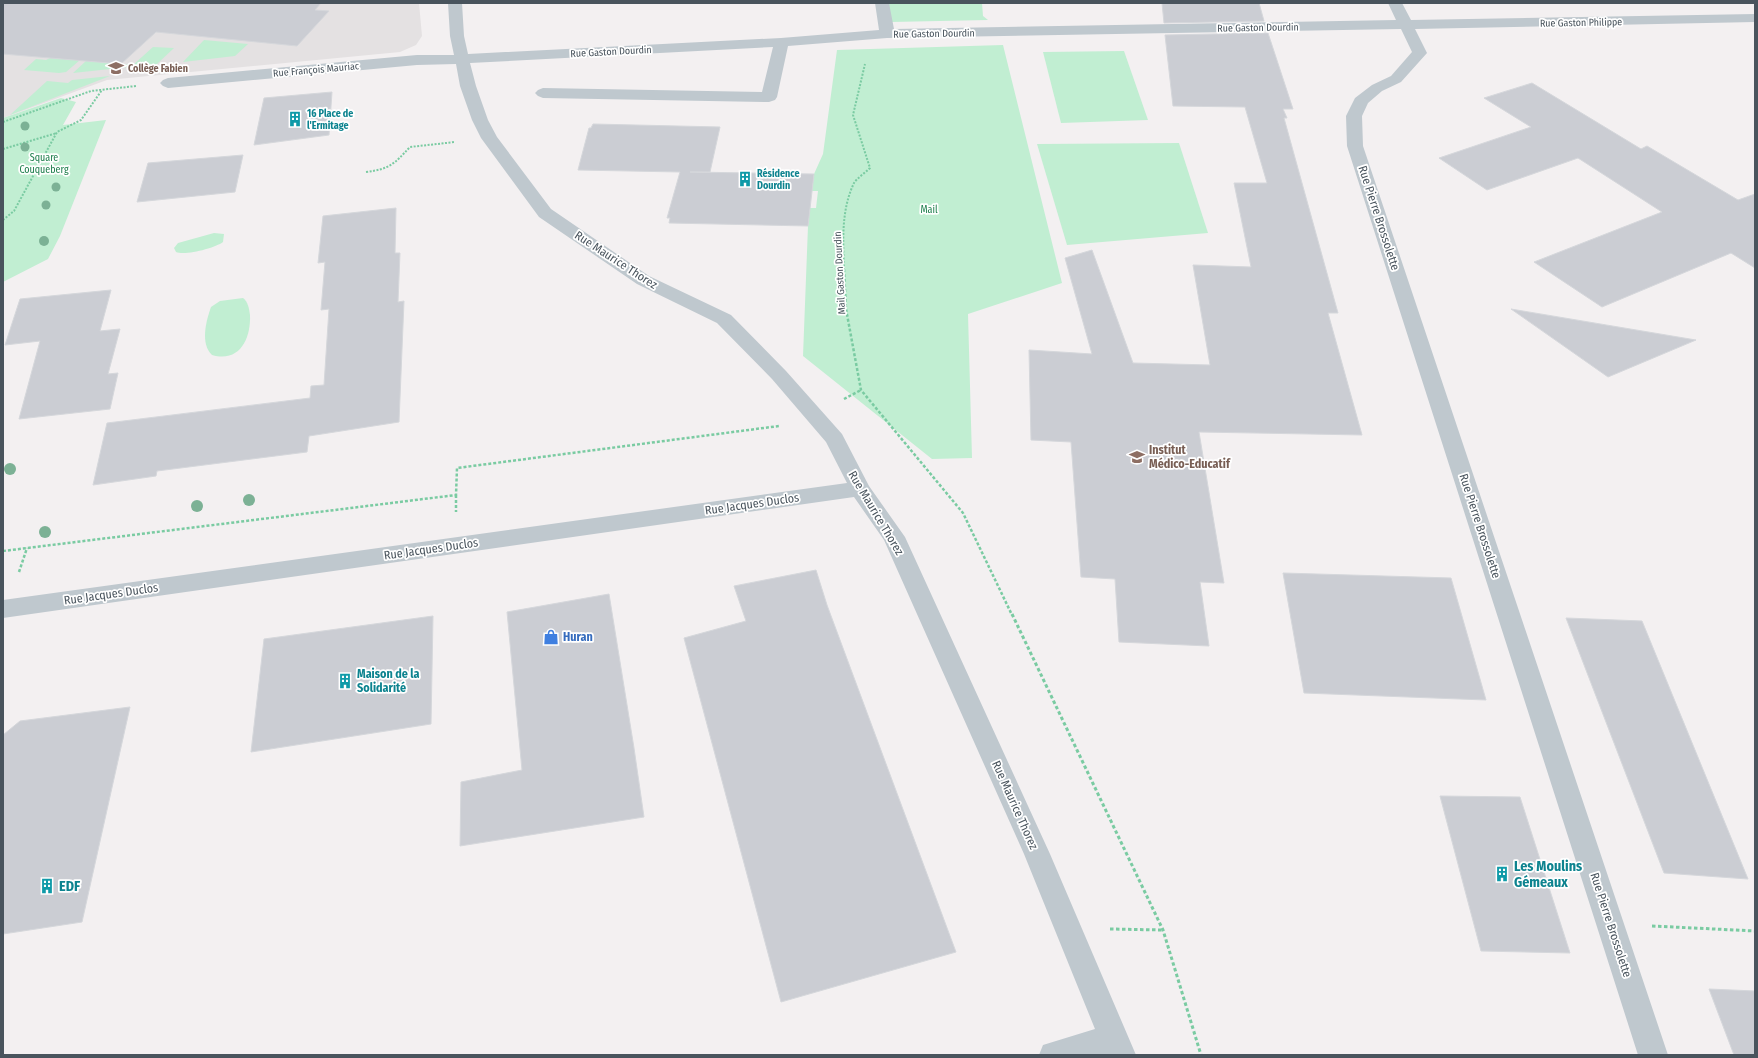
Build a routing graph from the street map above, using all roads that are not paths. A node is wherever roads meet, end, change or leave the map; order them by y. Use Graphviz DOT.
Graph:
graph roads {
  1 [pos="455,3"];
  2 [pos="882,3"];
  3 [pos="1394,3"];
  4 [pos="1755,18"];
  5 [pos="1406,24"];
  6 [pos="887,34"];
  7 [pos="781,42"];
  8 [pos="463,59"];
  9 [pos="168,83"];
  10 [pos="543,93"];
  11 [pos="860,489"];
  12 [pos="3,609"];
  13 [pos="1117,1046"];
  14 [pos="1054,1055"];
  15 [pos="1653,1055"];
  1 -- 8 [label="street, Rue Maurice Thorez"];
  2 -- 6 [label="street"];
  3 -- 5 [label="street"];
  4 -- 5 [label="street, Rue Gaston Philippe"];
  5 -- 6 [label="street, Rue Gaston Dourdin"];
  5 -- 15 [label="street, Rue Pierre Brossolette"];
  6 -- 7 [label="street, Rue Gaston Dourdin"];
  7 -- 8 [label="street, Rue Gaston Dourdin"];
  7 -- 10 [label="street"];
  8 -- 9 [label="street, Rue François Mauriac"];
  8 -- 11 [label="street, Rue Maurice Thorez"];
  11 -- 12 [label="street, Rue Jacques Duclos"];
  11 -- 13 [label="street, Rue Maurice Thorez"];
  13 -- 14 [label="street"];
}
